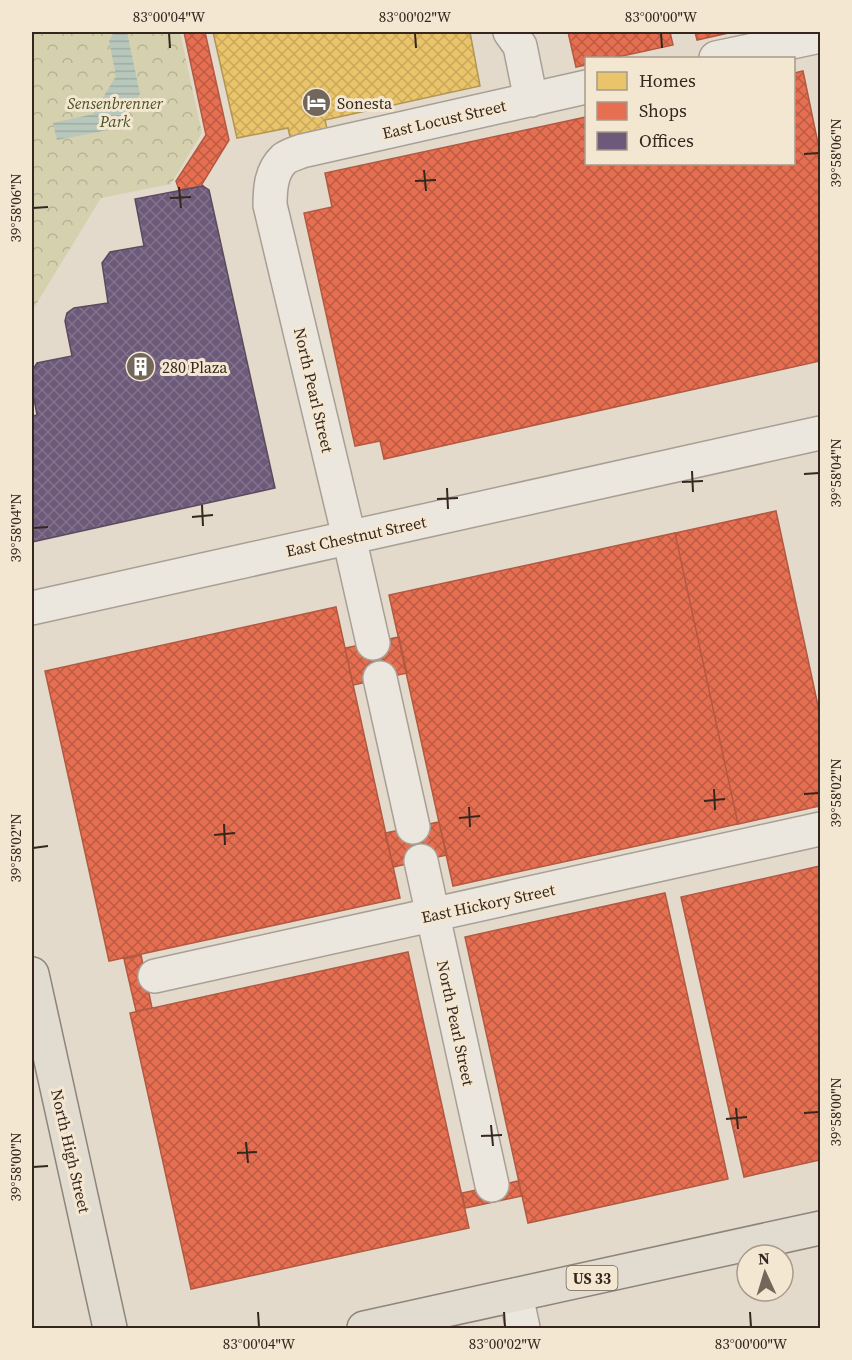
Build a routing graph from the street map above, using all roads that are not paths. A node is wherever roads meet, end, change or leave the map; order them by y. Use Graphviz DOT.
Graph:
graph roads {
  1 [pos="517,36"];
  2 [pos="820,36"];
  3 [pos="722,57"];
  4 [pos="585,87"];
  5 [pos="531,99"];
  6 [pos="302,151"];
  7 [pos="820,434"];
  8 [pos="349,537"];
  9 [pos="32,608"];
  10 [pos="373,643"];
  11 [pos="380,678"];
  12 [pos="413,827"];
  13 [pos="820,829"];
  14 [pos="421,861"];
  15 [pos="432,915"];
  16 [pos="32,974"];
  17 [pos="155,976"];
  18 [pos="492,1185"];
  19 [pos="820,1228"];
  20 [pos="516,1295"];
  21 [pos="110,1329"];
  22 [pos="364,1329"];
  23 [pos="524,1329"];
  1 -- 5 [label="street"];
  2 -- 3 [label="street"];
  4 -- 5 [label="street, East Locust Street"];
  5 -- 6 [label="street, East Locust Street"];
  6 -- 8 [label="street, North Pearl Street"];
  7 -- 8 [label="street, East Chestnut Street"];
  8 -- 9 [label="street, East Chestnut Street"];
  8 -- 10 [label="street, North Pearl Street"];
  11 -- 12 [label="street"];
  13 -- 15 [label="street, East Hickory Street"];
  14 -- 15 [label="street, North Pearl Street"];
  15 -- 17 [label="street, East Hickory Street"];
  15 -- 18 [label="street, North Pearl Street"];
  16 -- 21 [label="main road, North High Street"];
  19 -- 20 [label="main road, US 33"];
  20 -- 22 [label="main road, US 33"];
  20 -- 23 [label="street"];
}
